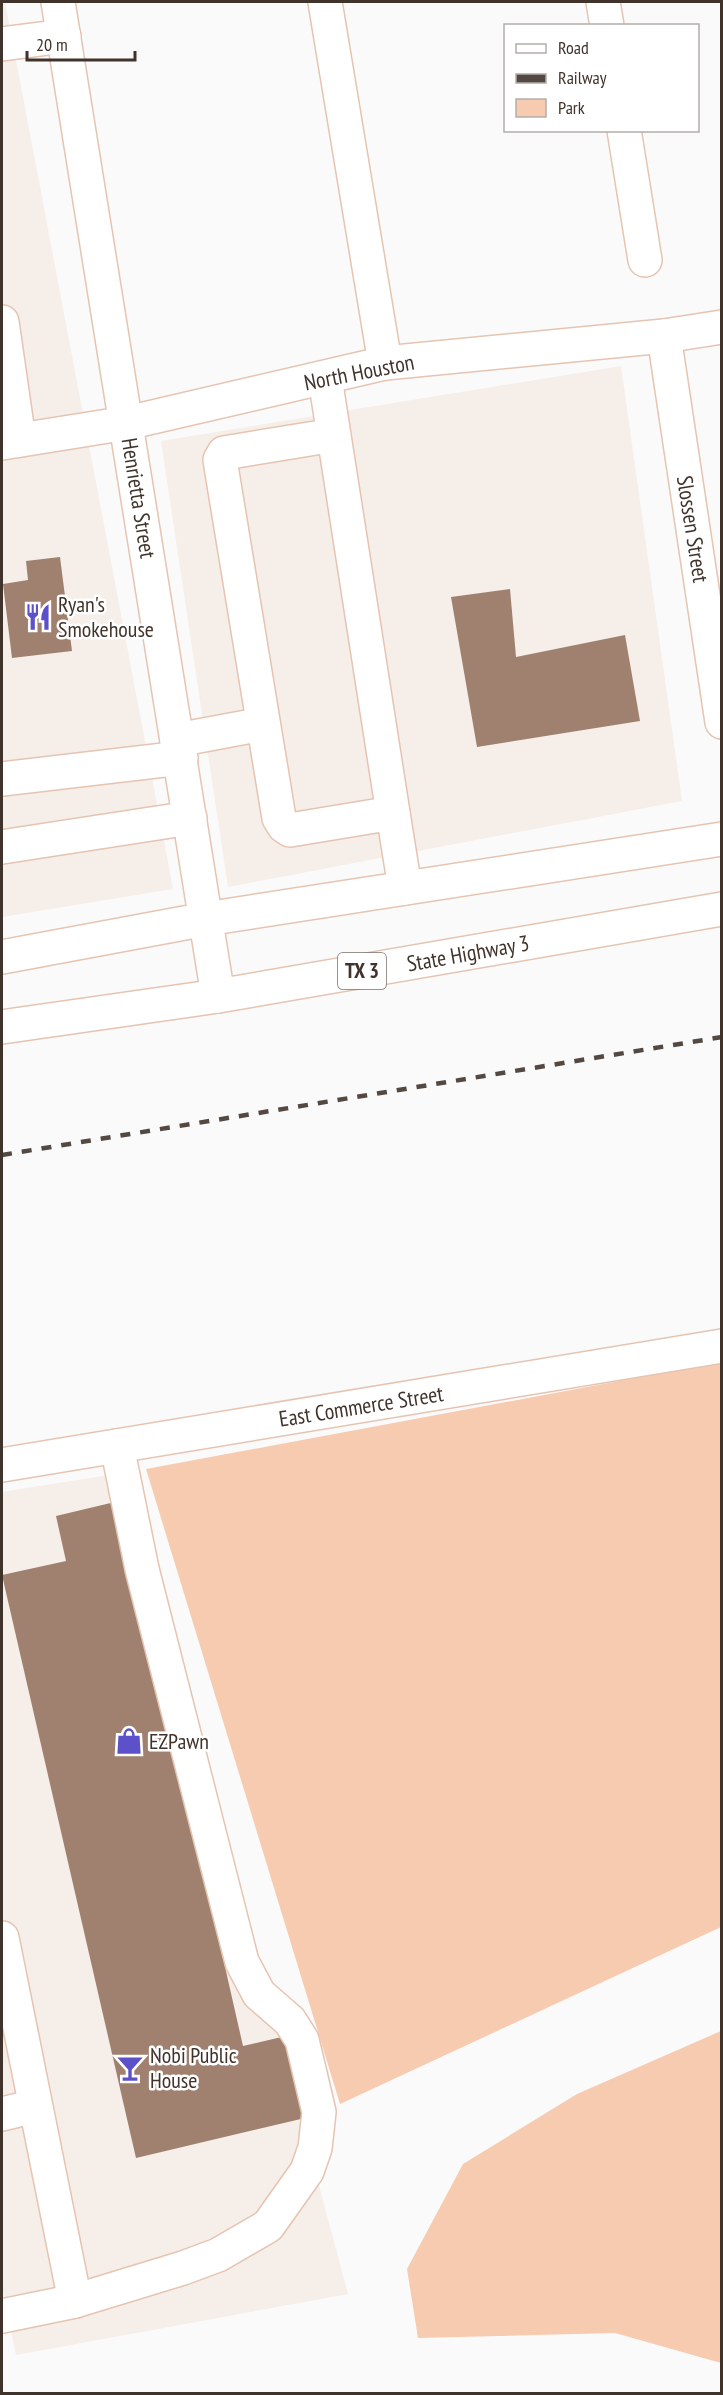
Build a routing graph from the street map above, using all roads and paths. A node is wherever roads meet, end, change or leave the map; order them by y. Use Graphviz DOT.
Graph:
graph roads {
  1 [pos="58,2"];
  2 [pos="325,2"];
  3 [pos="603,2"];
  4 [pos="607,24"];
  5 [pos="64,36"];
  6 [pos="2,44"];
  7 [pos="624,132"];
  8 [pos="645,260"];
  9 [pos="2,322"];
  10 [pos="722,327"];
  11 [pos="664,336"];
  12 [pos="385,363"];
  13 [pos="325,378"];
  14 [pos="127,423"];
  15 [pos="334,435"];
  16 [pos="10,442"];
  17 [pos="722,722"];
  18 [pos="263,724"];
  19 [pos="179,749"];
  20 [pos="2,779"];
  21 [pos="393,813"];
  22 [pos="190,818"];
  23 [pos="722,839"];
  24 [pos="2,847"];
  25 [pos="405,888"];
  26 [pos="722,909"];
  27 [pos="206,919"];
  28 [pos="2,957"];
  29 [pos="218,996"];
  30 [pos="2,1028"];
  31 [pos="722,1347"];
  32 [pos="117,1446"];
  33 [pos="2,1465"];
  34 [pos="2,1938"];
  35 [pos="35,2106"];
  36 [pos="2,2114"];
  37 [pos="75,2301"];
  38 [pos="2,2316"];
  1 -- 5 [label="street, Henrietta Street"];
  2 -- 12 [label="street"];
  3 -- 4 [label="street"];
  5 -- 6 [label="street"];
  5 -- 14 [label="street, Henrietta Street"];
  7 -- 8 [label="street"];
  9 -- 16 [label="street"];
  10 -- 11 [label="street, North Houston"];
  11 -- 12 [label="street, North Houston"];
  11 -- 17 [label="street, Slossen Street"];
  12 -- 13 [label="street, North Houston"];
  13 -- 14 [label="street, North Houston"];
  13 -- 15 [label="street"];
  14 -- 16 [label="street, North Houston"];
  14 -- 19 [label="street, Henrietta Street"];
  15 -- 18 [label="street"];
  15 -- 21 [label="street"];
  18 -- 19 [label="street"];
  18 -- 21 [label="street"];
  19 -- 20 [label="street"];
  19 -- 22 [label="street, Henrietta Street"];
  21 -- 25 [label="street"];
  22 -- 24 [label="street"];
  22 -- 27 [label="street, Henrietta Street"];
  23 -- 25 [label="street"];
  25 -- 27 [label="street"];
  26 -- 29 [label="street, State Highway 3 / TX 3"];
  27 -- 28 [label="street"];
  27 -- 29 [label="street, Henrietta Street"];
  29 -- 30 [label="street, State Highway 3 / TX 3"];
  31 -- 32 [label="street, East Commerce Street"];
  32 -- 33 [label="street, East Commerce Street"];
  32 -- 37 [label="street"];
  34 -- 35 [label="street"];
  35 -- 36 [label="street"];
  35 -- 37 [label="street"];
  37 -- 38 [label="street"];
}
